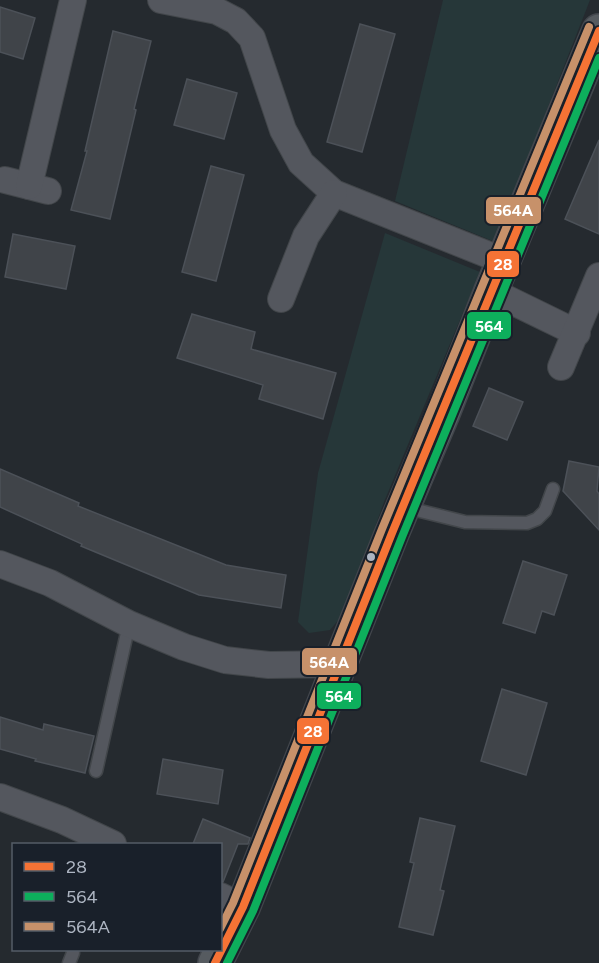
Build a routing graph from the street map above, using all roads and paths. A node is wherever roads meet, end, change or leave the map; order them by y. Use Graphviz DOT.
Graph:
graph roads {
  1 [pos="73,0"];
  2 [pos="161,0"];
  3 [pos="599,31"];
  4 [pos="27,185"];
  5 [pos="334,193"];
  6 [pos="497,276"];
  7 [pos="599,276"];
  8 [pos="281,298"];
  9 [pos="577,333"];
  10 [pos="561,367"];
  11 [pos="553,489"];
  12 [pos="403,507"];
  13 [pos="0,564"];
  14 [pos="129,624"];
  15 [pos="340,664"];
  16 [pos="96,771"];
  17 [pos="0,797"];
  18 [pos="111,843"];
  19 [pos="232,902"];
  20 [pos="222,938"];
  1 -- 4 [label="street"];
  2 -- 5 [label="street"];
  3 -- 6 [label="main road"];
  5 -- 6 [label="street"];
  5 -- 8 [label="street"];
  6 -- 9 [label="street"];
  6 -- 12 [label="main road"];
  7 -- 9 [label="street"];
  9 -- 10 [label="street"];
  11 -- 12 [label="lane"];
  12 -- 15 [label="main road"];
  13 -- 14 [label="street"];
  14 -- 15 [label="street"];
  14 -- 16 [label="lane"];
  15 -- 19 [label="main road"];
  17 -- 18 [label="street"];
  19 -- 20 [label="main road"];
}
